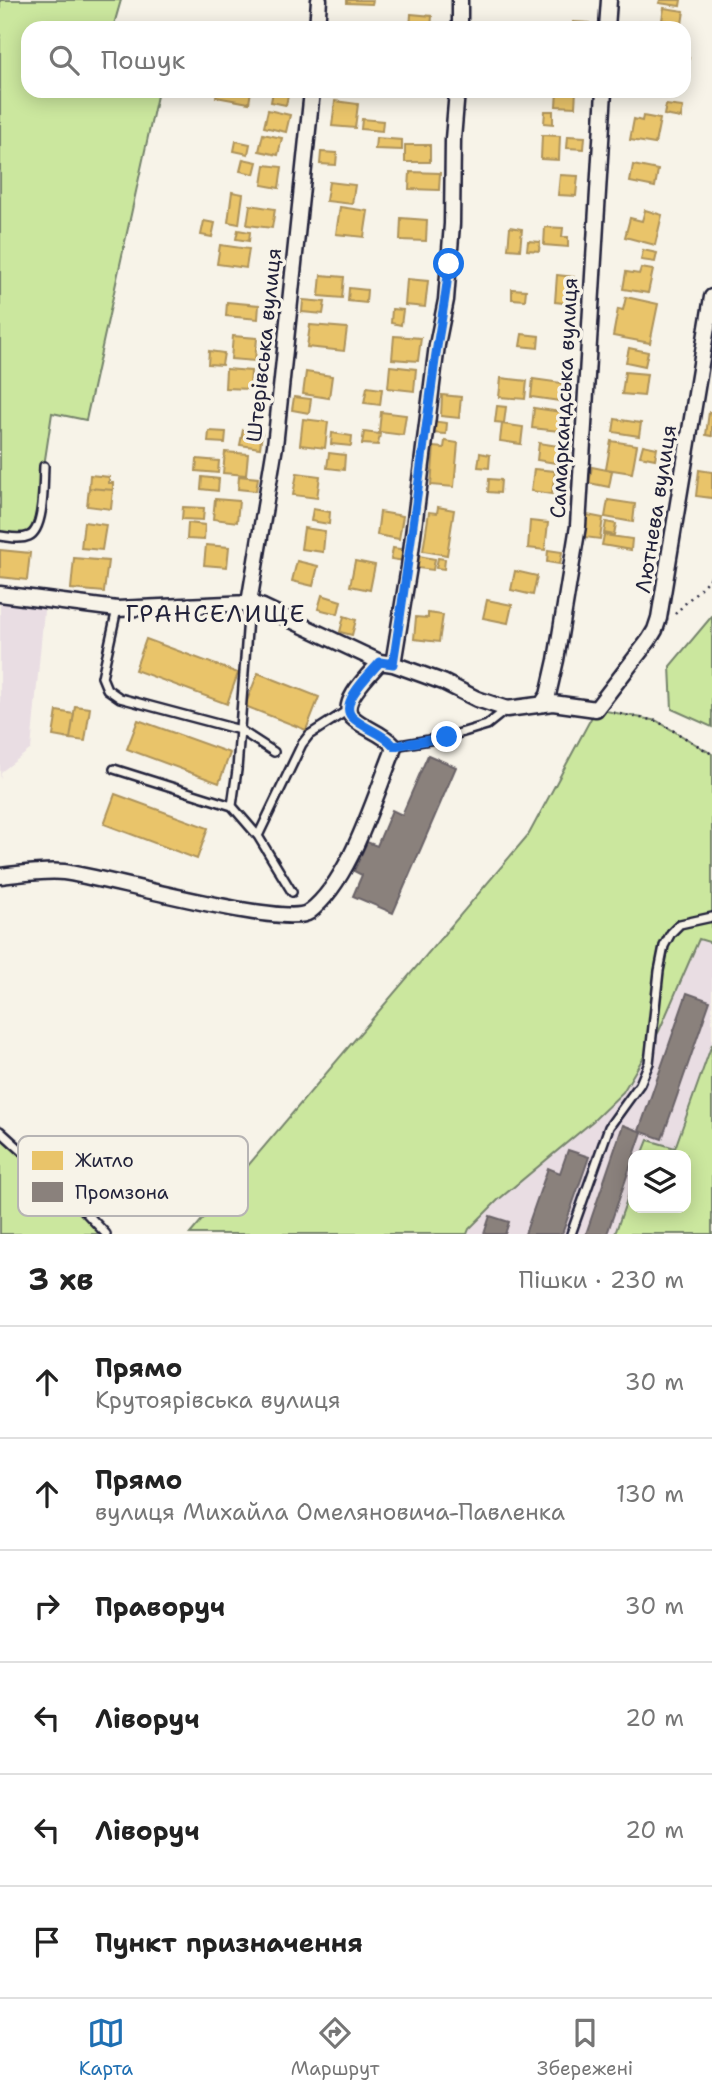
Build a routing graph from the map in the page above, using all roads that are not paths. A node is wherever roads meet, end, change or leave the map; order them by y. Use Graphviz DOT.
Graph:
graph roads {
  1 [pos="319,0"];
  2 [pos="460,0"];
  3 [pos="609,0"];
  4 [pos="318,21"];
  5 [pos="460,21"];
  6 [pos="608,21"];
  7 [pos="311,98"];
  8 [pos="456,98"];
  9 [pos="604,98"];
  10 [pos="712,297"];
  11 [pos="44,466"];
  12 [pos="0,536"];
  13 [pos="0,594"];
  14 [pos="249,603"];
  15 [pos="117,609"];
  16 [pos="387,663"];
  17 [pos="542,704"];
  18 [pos="507,709"];
  19 [pos="348,710"];
  20 [pos="240,730"];
  21 [pos="394,746"];
  22 [pos="274,752"];
  23 [pos="114,769"];
  24 [pos="232,806"];
  25 [pos="258,836"];
  26 [pos="0,876"];
  27 [pos="292,892"];
  28 [pos="712,916"];
  29 [pos="0,1131"];
  30 [pos="18,1147"];
  31 [pos="89,1216"];
  32 [pos="106,1234"];
  33 [pos="571,1234"];
  1 -- 4 [label="street"];
  2 -- 5 [label="street"];
  3 -- 6 [label="street"];
  7 -- 14 [label="street, Штерівська вулиця"];
  8 -- 16 [label="street"];
  9 -- 17 [label="street, Самаркандська вулиця"];
  10 -- 17 [label="street, Лютнева вулиця"];
  11 -- 12 [label="lane"];
  13 -- 15 [label="street"];
  14 -- 15 [label="street"];
  14 -- 16 [label="street"];
  14 -- 20 [label="lane"];
  15 -- 20 [label="lane"];
  16 -- 18 [label="street"];
  16 -- 19 [label="street"];
  17 -- 18 [label="street"];
  18 -- 21 [label="lane"];
  19 -- 21 [label="street"];
  19 -- 25 [label="lane"];
  20 -- 22 [label="lane"];
  20 -- 24 [label="lane"];
  21 -- 26 [label="street"];
  23 -- 24 [label="lane"];
  24 -- 25 [label="lane"];
  25 -- 27 [label="lane"];
  28 -- 33 [label="lane"];
  29 -- 30 [label="lane"];
  31 -- 32 [label="lane"];
}
